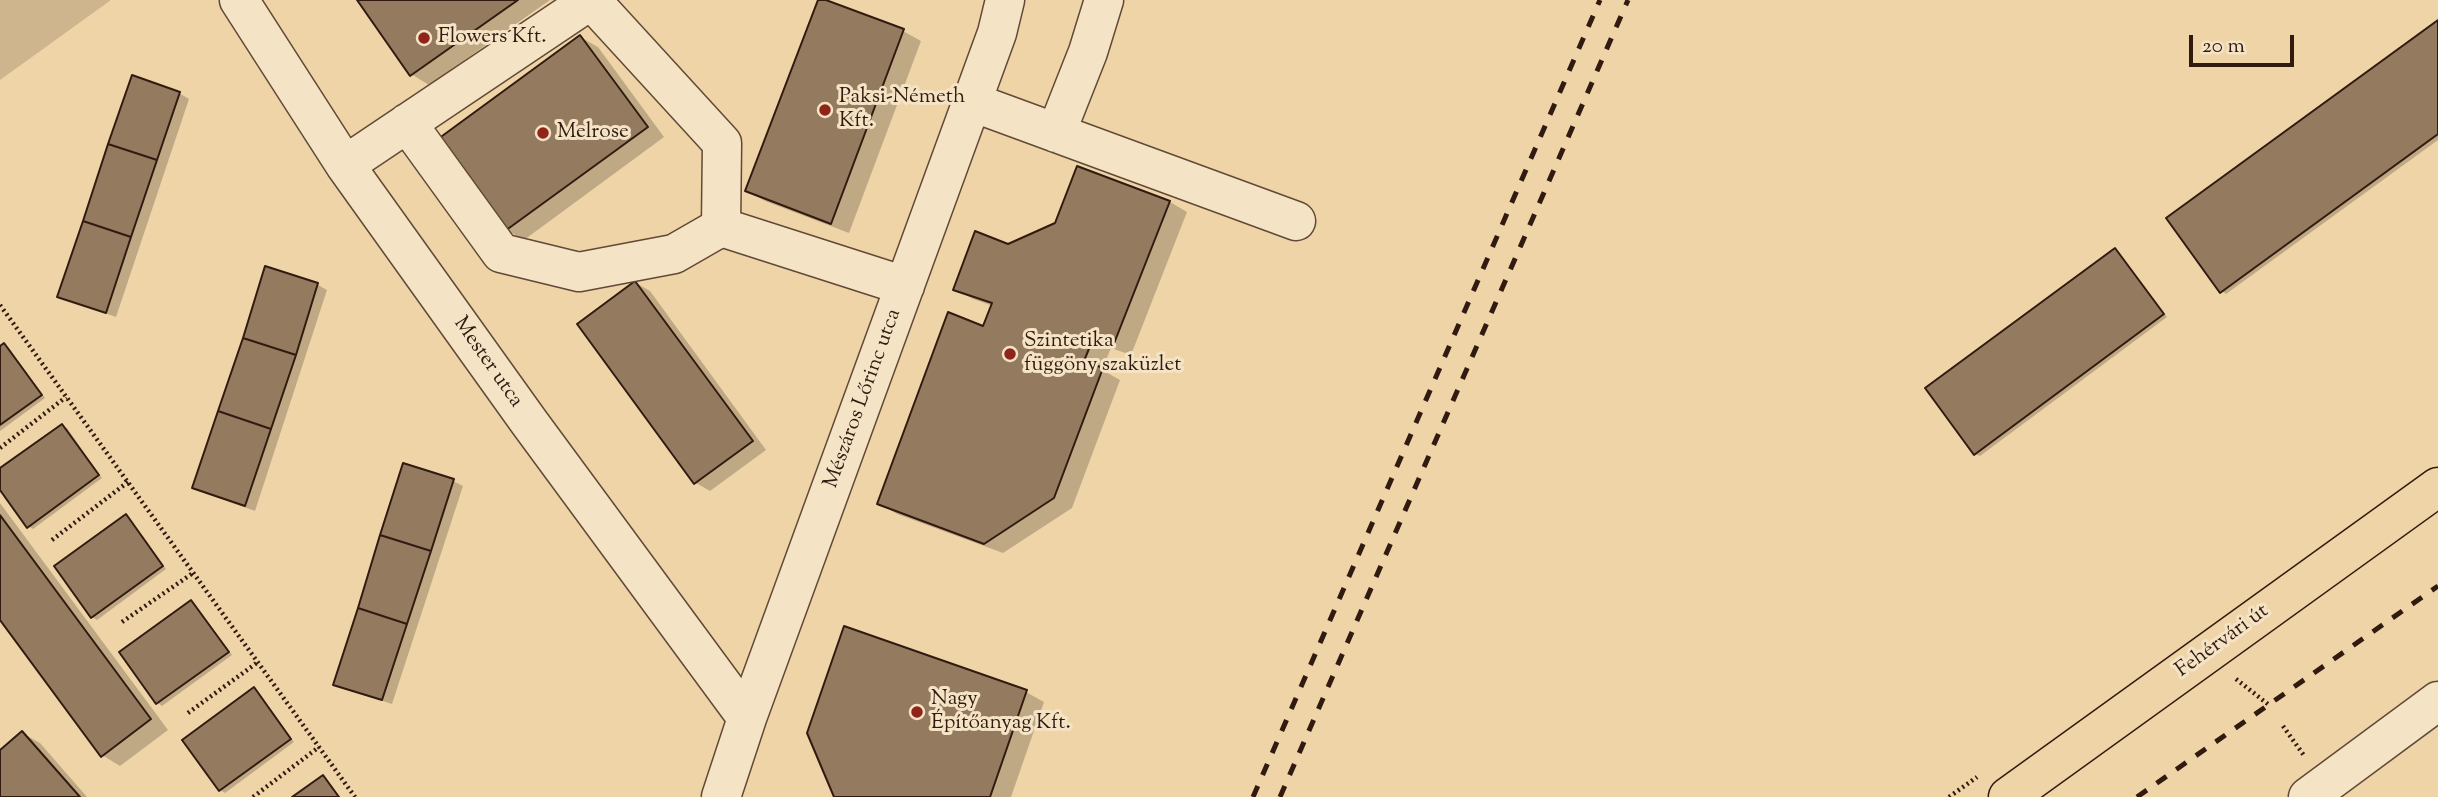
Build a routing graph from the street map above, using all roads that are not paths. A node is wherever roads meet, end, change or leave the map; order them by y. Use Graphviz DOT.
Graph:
graph roads {
  1 [pos="239,0"];
  2 [pos="591,0"];
  3 [pos="1005,0"];
  4 [pos="1104,0"];
  5 [pos="972,102"];
  6 [pos="407,123"];
  7 [pos="1056,133"];
  8 [pos="345,165"];
  9 [pos="1296,222"];
  10 [pos="721,227"];
  11 [pos="905,286"];
  12 [pos="2438,487"];
  13 [pos="2438,701"];
  14 [pos="747,718"];
  15 [pos="722,797"];
  16 [pos="2008,797"];
  17 [pos="2308,797"];
  1 -- 8 [label="street, Mester utca"];
  2 -- 6 [label="street"];
  2 -- 10 [label="street"];
  3 -- 5 [label="street, Mészáros Lőrinc utca"];
  4 -- 7 [label="street"];
  5 -- 7 [label="street"];
  5 -- 11 [label="street, Mészáros Lőrinc utca"];
  6 -- 8 [label="street"];
  6 -- 10 [label="street"];
  7 -- 9 [label="street"];
  8 -- 14 [label="street, Mester utca"];
  10 -- 11 [label="street"];
  11 -- 14 [label="street, Mészáros Lőrinc utca"];
  12 -- 16 [label="main road, Fehérvári út"];
  13 -- 17 [label="street"];
  14 -- 15 [label="street, Mészáros Lőrinc utca"];
}
